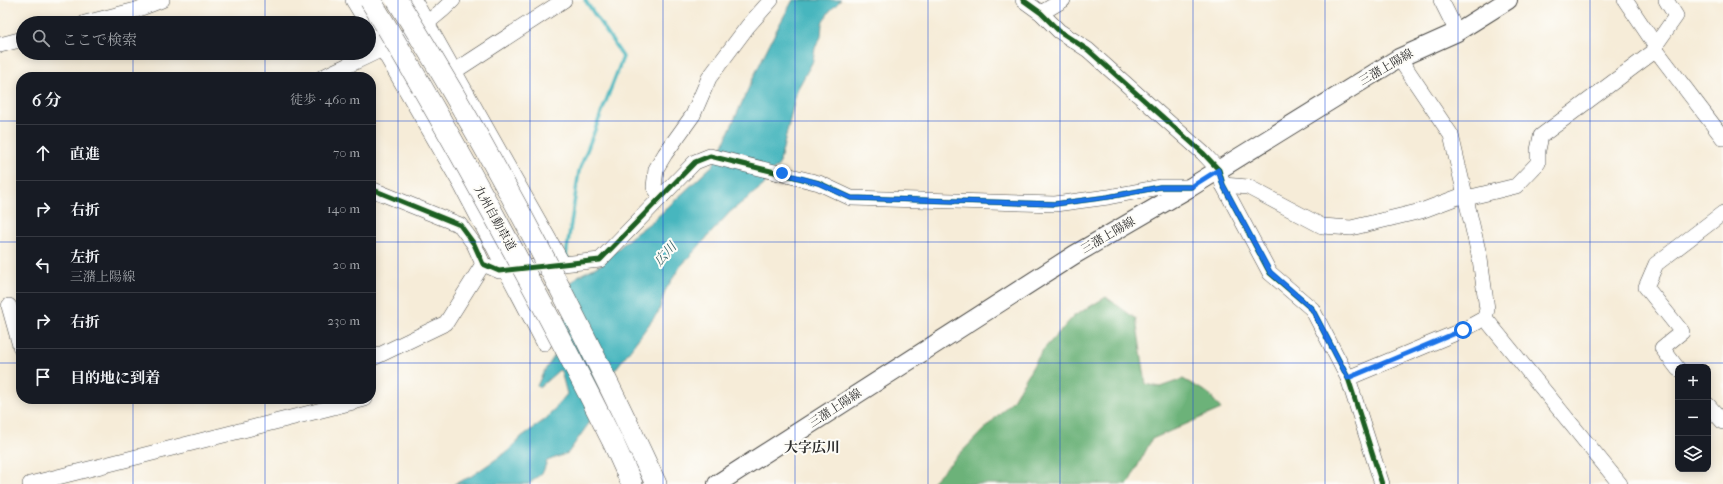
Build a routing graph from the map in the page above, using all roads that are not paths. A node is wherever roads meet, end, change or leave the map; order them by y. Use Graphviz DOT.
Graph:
graph roads {
  1 [pos="162,0"];
  2 [pos="353,0"];
  3 [pos="370,0"];
  4 [pos="397,0"];
  5 [pos="414,0"];
  6 [pos="453,0"];
  7 [pos="564,0"];
  8 [pos="771,0"];
  9 [pos="1023,0"];
  10 [pos="1063,0"];
  11 [pos="1441,0"];
  12 [pos="1508,0"];
  13 [pos="1625,0"];
  14 [pos="1666,0"];
  15 [pos="1041,13"];
  16 [pos="112,16"];
  17 [pos="363,16"];
  18 [pos="428,22"];
  19 [pos="1458,32"];
  20 [pos="376,37"];
  21 [pos="16,41"];
  22 [pos="0,45"];
  23 [pos="383,48"];
  24 [pos="1656,48"];
  25 [pos="376,51"];
  26 [pos="1399,58"];
  27 [pos="358,60"];
  28 [pos="455,71"];
  29 [pos="333,72"];
  30 [pos="1723,138"];
  31 [pos="1221,177"];
  32 [pos="1191,187"];
  33 [pos="376,191"];
  34 [pos="1466,196"];
  35 [pos="661,197"];
  36 [pos="1723,213"];
  37 [pos="483,264"];
  38 [pos="563,264"];
  39 [pos="506,270"];
  40 [pos="10,305"];
  41 [pos="1485,318"];
  42 [pos="16,329"];
  43 [pos="544,343"];
  44 [pos="376,357"];
  45 [pos="1675,365"];
  46 [pos="1348,378"];
  47 [pos="345,404"];
  48 [pos="1711,408"];
  49 [pos="1723,422"];
  50 [pos="1612,482"];
  51 [pos="30,484"];
  52 [pos="632,484"];
  53 [pos="656,484"];
  54 [pos="717,484"];
  55 [pos="1382,484"];
  1 -- 16 [label="street"];
  2 -- 17 [label="street"];
  3 -- 52 [label="highway, 九州自動車道, bridge"];
  4 -- 53 [label="highway, 九州自動車道, bridge"];
  5 -- 18 [label="street"];
  6 -- 18 [label="street"];
  7 -- 28 [label="street"];
  8 -- 35 [label="street"];
  9 -- 15 [label="street"];
  10 -- 15 [label="street"];
  11 -- 19 [label="street"];
  12 -- 19 [label="main road, 三潴上陽線"];
  13 -- 24 [label="street"];
  14 -- 24 [label="street"];
  15 -- 31 [label="street"];
  18 -- 23 [label="street"];
  18 -- 28 [label="street"];
  19 -- 26 [label="main road, 三潴上陽線"];
  20 -- 23 [label="street"];
  21 -- 22 [label="street"];
  23 -- 25 [label="street"];
  23 -- 39 [label="street"];
  24 -- 30 [label="street"];
  24 -- 34 [label="street"];
  26 -- 31 [label="main road, 三潴上陽線"];
  26 -- 34 [label="street"];
  27 -- 29 [label="street"];
  28 -- 38 [label="street"];
  31 -- 32 [label="main road, 三潴上陽線"];
  31 -- 34 [label="street"];
  31 -- 46 [label="street"];
  32 -- 35 [label="street"];
  32 -- 54 [label="main road, 三潴上陽線"];
  33 -- 37 [label="street"];
  34 -- 41 [label="street"];
  35 -- 38 [label="street"];
  36 -- 45 [label="street"];
  37 -- 39 [label="street"];
  37 -- 44 [label="street"];
  38 -- 39 [label="street"];
  39 -- 43 [label="street"];
  40 -- 42 [label="street"];
  41 -- 46 [label="street"];
  41 -- 50 [label="street"];
  46 -- 55 [label="street"];
  47 -- 51 [label="street"];
  48 -- 49 [label="street"];
}
